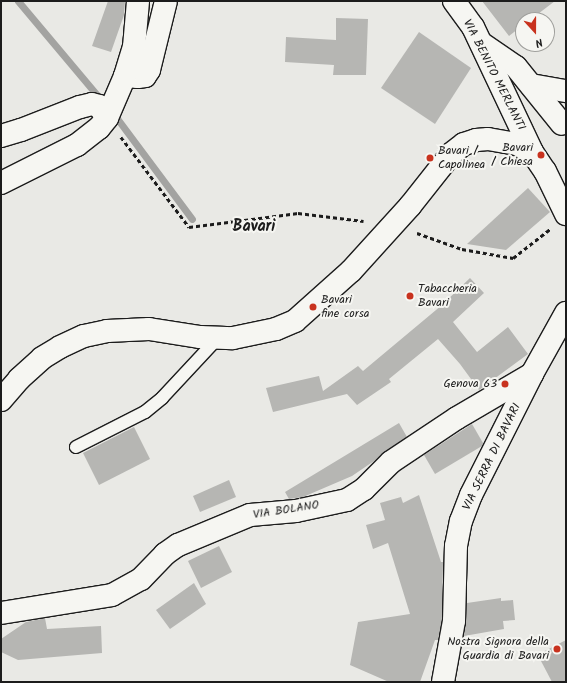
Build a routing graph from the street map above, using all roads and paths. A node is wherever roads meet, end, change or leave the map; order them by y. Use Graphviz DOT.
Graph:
graph roads {
  1 [pos="138,1"];
  2 [pos="166,1"];
  3 [pos="454,1"];
  4 [pos="480,43"];
  5 [pos="125,76"];
  6 [pos="530,85"];
  7 [pos="566,91"];
  8 [pos="107,118"];
  9 [pos="562,124"];
  10 [pos="1,136"];
  11 [pos="532,152"];
  12 [pos="1,183"];
  13 [pos="560,220"];
  14 [pos="366,221"];
  15 [pos="416,233"];
  16 [pos="566,313"];
  17 [pos="218,338"];
  18 [pos="532,374"];
  19 [pos="1,400"];
  20 [pos="76,447"];
  21 [pos="1,613"];
  22 [pos="443,682"];
  1 -- 5 [label="street"];
  2 -- 5 [label="street"];
  3 -- 4 [label="street, VIA BENITO MERLANTI"];
  4 -- 6 [label="street"];
  4 -- 11 [label="street, VIA BENITO MERLANTI"];
  5 -- 8 [label="street"];
  6 -- 7 [label="street"];
  6 -- 9 [label="street"];
  8 -- 10 [label="street"];
  8 -- 12 [label="street"];
  8 -- 14 [label="path"];
  11 -- 13 [label="street, VIA BENITO MERLANTI"];
  11 -- 17 [label="street"];
  13 -- 15 [label="path"];
  16 -- 18 [label="street, VIA SERRA DI BAVARI"];
  17 -- 19 [label="street"];
  17 -- 20 [label="lane"];
  18 -- 21 [label="street, VIA BOLANO"];
  18 -- 22 [label="street, VIA SERRA DI BAVARI"];
}
